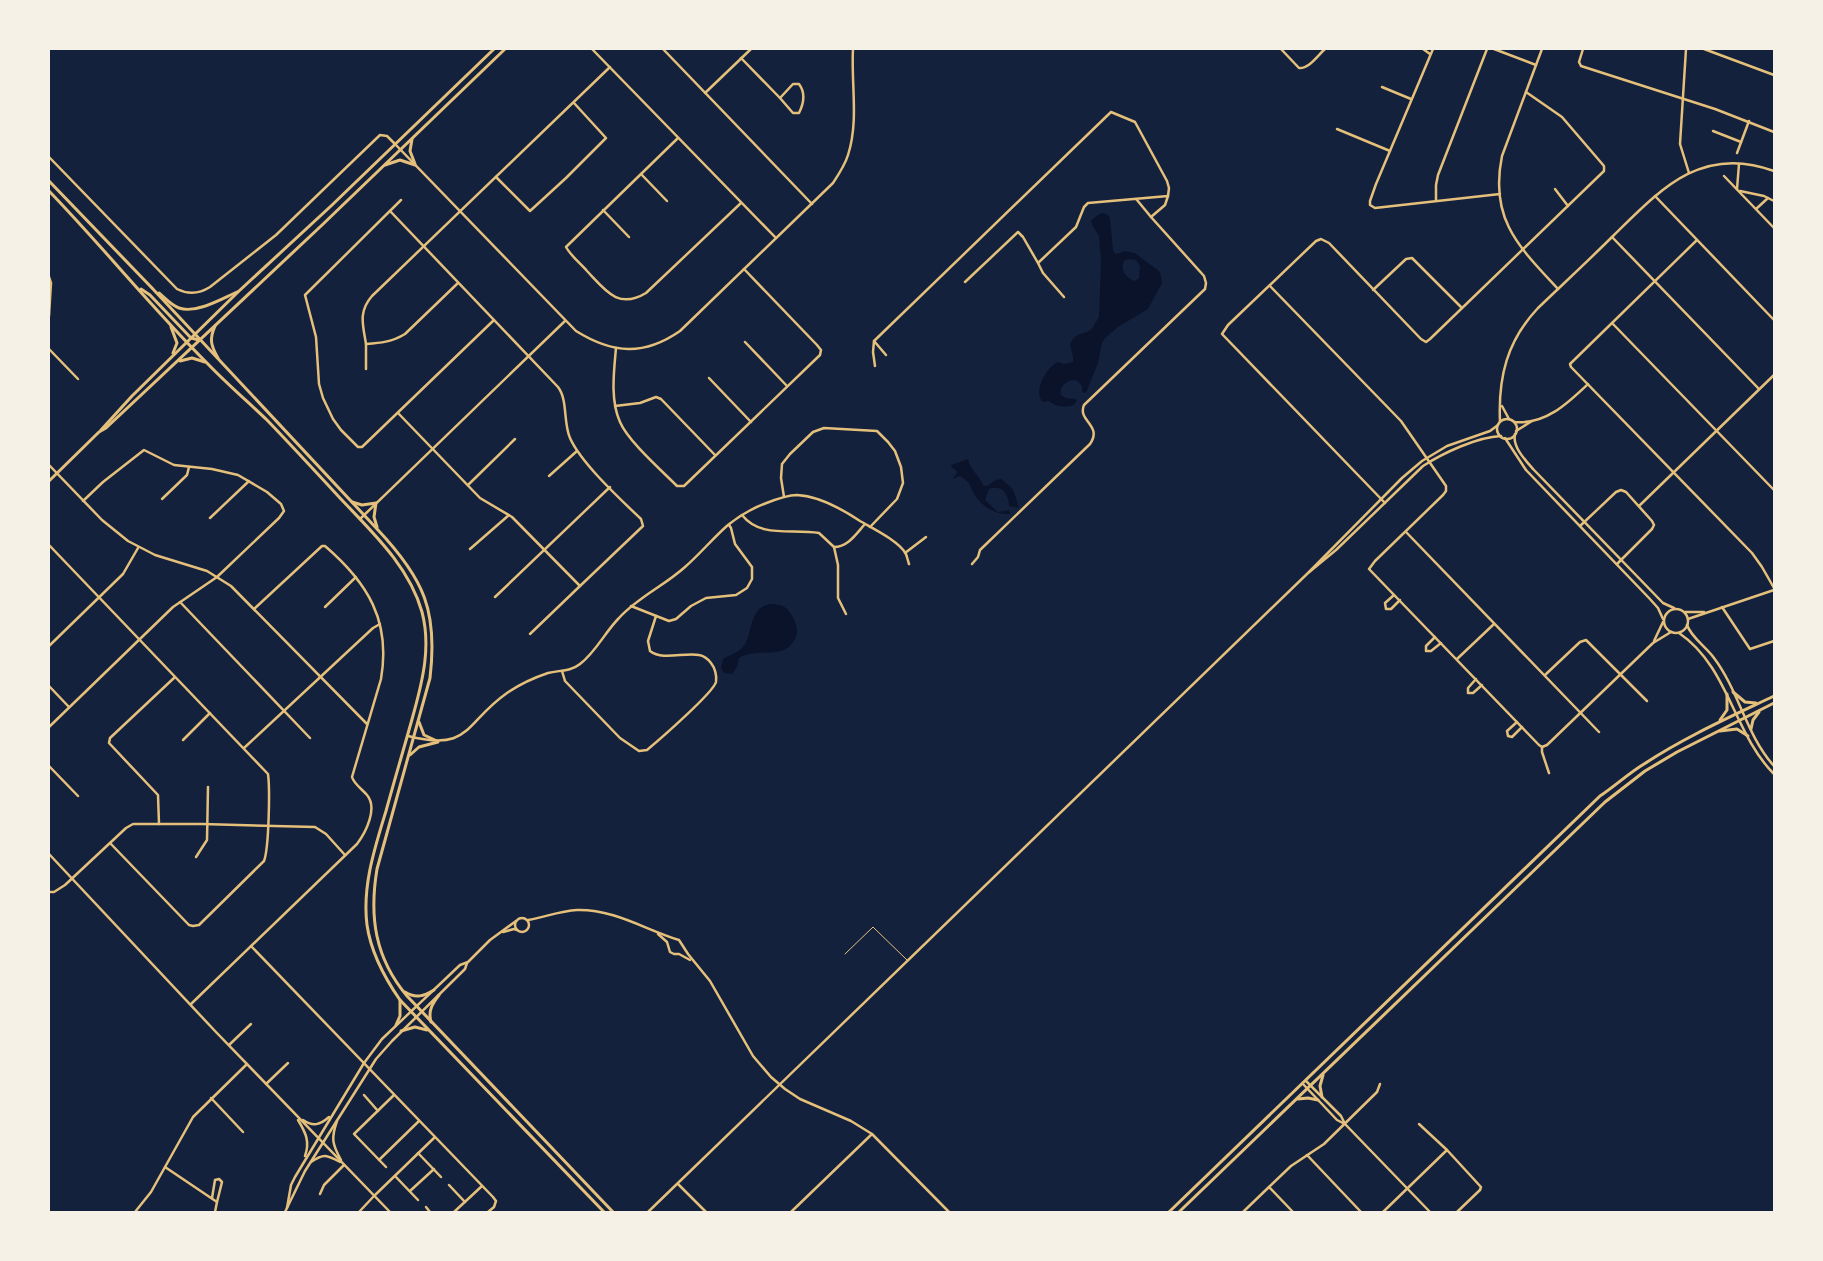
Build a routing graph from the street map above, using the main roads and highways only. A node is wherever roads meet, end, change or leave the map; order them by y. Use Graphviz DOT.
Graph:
graph roads {
  1 [pos="494,49"];
  2 [pos="505,49"];
  3 [pos="412,137"];
  4 [pos="382,166"];
  5 [pos="49,181"];
  6 [pos="49,191"];
  7 [pos="138,287"];
  8 [pos="152,288"];
  9 [pos="239,291"];
  10 [pos="170,324"];
  11 [pos="217,324"];
  12 [pos="194,335"];
  13 [pos="191,338"];
  14 [pos="200,340"];
  15 [pos="187,342"];
  16 [pos="192,347"];
  17 [pos="172,356"];
  18 [pos="177,362"];
  19 [pos="207,363"];
  20 [pos="221,363"];
  21 [pos="99,432"];
  22 [pos="49,480"];
  23 [pos="352,502"];
  24 [pos="378,530"];
  25 [pos="1733,692"];
  26 [pos="1727,694"];
  27 [pos="1774,696"];
  28 [pos="1762,702"];
  29 [pos="1774,704"];
  30 [pos="1761,710"];
  31 [pos="419,720"];
  32 [pos="1716,724"];
  33 [pos="1751,729"];
  34 [pos="1715,732"];
  35 [pos="1748,736"];
  36 [pos="408,758"];
  37 [pos="434,990"];
  38 [pos="402,991"];
  39 [pos="439,995"];
  40 [pos="400,1000"];
  41 [pos="431,1023"];
  42 [pos="396,1025"];
  43 [pos="401,1031"];
  44 [pos="430,1032"];
  45 [pos="1324,1074"];
  46 [pos="1322,1096"];
  47 [pos="1298,1099"];
  48 [pos="1318,1100"];
  49 [pos="604,1212"];
  50 [pos="613,1212"];
  51 [pos="1169,1212"];
  52 [pos="1179,1212"];
  1 -- 9 [label="main road"];
  2 -- 3 [label="main road"];
  3 -- 4 [label="main road"];
  3 -- 4 [label="main road"];
  4 -- 11 [label="main road"];
  5 -- 8 [label="main road"];
  6 -- 7 [label="main road"];
  7 -- 10 [label="main road"];
  7 -- 13 [label="main road"];
  8 -- 9 [label="main road"];
  8 -- 12 [label="main road"];
  9 -- 12 [label="main road"];
  10 -- 15 [label="main road"];
  10 -- 17 [label="main road"];
  11 -- 14 [label="main road"];
  11 -- 20 [label="main road"];
  12 -- 13 [label="main road"];
  12 -- 14 [label="main road"];
  13 -- 14 [label="main road"];
  13 -- 15 [label="main road"];
  14 -- 16 [label="main road"];
  14 -- 20 [label="main road"];
  15 -- 16 [label="main road"];
  15 -- 17 [label="main road"];
  16 -- 18 [label="main road"];
  16 -- 19 [label="main road"];
  17 -- 21 [label="main road"];
  18 -- 19 [label="main road"];
  18 -- 21 [label="main road"];
  19 -- 40 [label="main road"];
  20 -- 23 [label="main road"];
  21 -- 22 [label="main road"];
  23 -- 24 [label="main road"];
  23 -- 24 [label="main road"];
  24 -- 31 [label="main road"];
  25 -- 28 [label="main road"];
  26 -- 32 [label="main road"];
  27 -- 28 [label="main road"];
  28 -- 32 [label="main road"];
  29 -- 30 [label="main road"];
  30 -- 33 [label="main road"];
  30 -- 34 [label="main road"];
  31 -- 36 [label="main road"];
  31 -- 36 [label="main road"];
  32 -- 51 [label="main road"];
  34 -- 35 [label="main road"];
  34 -- 45 [label="main road"];
  36 -- 38 [label="main road"];
  37 -- 38 [label="main road"];
  38 -- 41 [label="main road"];
  39 -- 41 [label="main road"];
  40 -- 42 [label="main road"];
  40 -- 44 [label="main road"];
  41 -- 50 [label="main road"];
  43 -- 44 [label="main road"];
  44 -- 49 [label="main road"];
  45 -- 46 [label="main road"];
  45 -- 47 [label="main road"];
  47 -- 48 [label="main road"];
  47 -- 52 [label="main road"];
}
